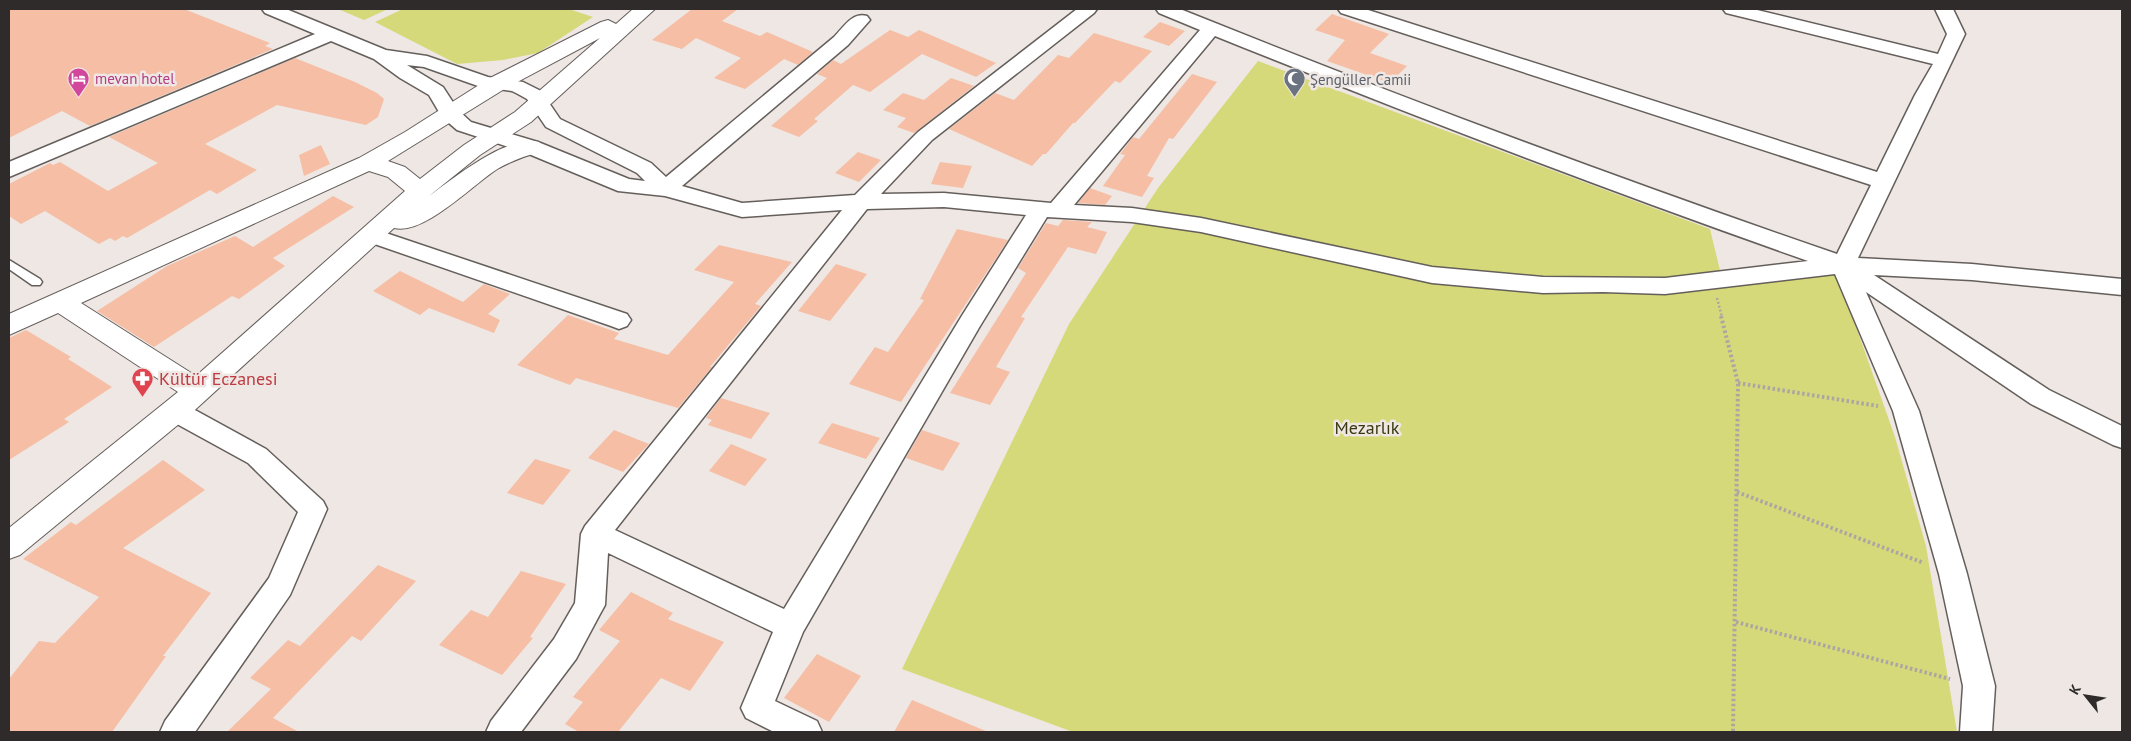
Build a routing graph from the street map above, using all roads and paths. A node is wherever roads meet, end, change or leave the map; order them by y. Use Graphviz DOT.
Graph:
graph roads {
  1 [pos="271,9"];
  2 [pos="640,9"];
  3 [pos="645,9"];
  4 [pos="1088,9"];
  5 [pos="1165,9"];
  6 [pos="1347,9"];
  7 [pos="1732,9"];
  8 [pos="1944,9"];
  9 [pos="860,20"];
  10 [pos="1211,28"];
  11 [pos="331,34"];
  12 [pos="381,55"];
  13 [pos="1944,61"];
  14 [pos="498,83"];
  15 [pos="539,103"];
  16 [pos="449,113"];
  17 [pos="493,136"];
  18 [pos="531,147"];
  19 [pos="367,163"];
  20 [pos="9,170"];
  21 [pos="1882,180"];
  22 [pos="666,189"];
  23 [pos="419,192"];
  24 [pos="861,202"];
  25 [pos="1049,211"];
  26 [pos="371,235"];
  27 [pos="9,264"];
  28 [pos="1843,264"];
  29 [pos="1713,280"];
  30 [pos="36,282"];
  31 [pos="2122,287"];
  32 [pos="60,302"];
  33 [pos="620,320"];
  34 [pos="9,325"];
  35 [pos="1738,383"];
  36 [pos="197,391"];
  37 [pos="175,410"];
  38 [pos="1906,411"];
  39 [pos="2122,438"];
  40 [pos="1737,492"];
  41 [pos="595,534"];
  42 [pos="9,546"];
  43 [pos="1953,574"];
  44 [pos="1736,622"];
  45 [pos="790,626"];
  46 [pos="1979,686"];
  47 [pos="176,732"];
  48 [pos="502,732"];
  49 [pos="806,732"];
  50 [pos="1733,732"];
  51 [pos="1976,732"];
  1 -- 11 [label="street"];
  2 -- 14 [label="main road"];
  3 -- 15 [label="main road"];
  4 -- 24 [label="street"];
  5 -- 10 [label="street"];
  6 -- 21 [label="street"];
  7 -- 13 [label="street"];
  8 -- 13 [label="street"];
  9 -- 22 [label="street"];
  10 -- 25 [label="street"];
  10 -- 28 [label="street"];
  11 -- 12 [label="street"];
  11 -- 20 [label="street"];
  12 -- 14 [label="street"];
  12 -- 16 [label="street"];
  13 -- 21 [label="street"];
  14 -- 15 [label="street"];
  14 -- 16 [label="main road"];
  15 -- 17 [label="main road"];
  15 -- 22 [label="street"];
  16 -- 17 [label="street"];
  16 -- 19 [label="main road"];
  17 -- 18 [label="street"];
  17 -- 23 [label="main road"];
  18 -- 22 [label="street"];
  18 -- 26 [label="main road"];
  19 -- 23 [label="main road"];
  19 -- 32 [label="main road"];
  21 -- 28 [label="street"];
  22 -- 24 [label="street"];
  23 -- 26 [label="main road"];
  24 -- 25 [label="street"];
  24 -- 41 [label="street"];
  25 -- 29 [label="street"];
  25 -- 45 [label="street"];
  26 -- 33 [label="street"];
  26 -- 36 [label="main road"];
  27 -- 30 [label="lane"];
  28 -- 29 [label="street"];
  28 -- 31 [label="street"];
  28 -- 38 [label="street"];
  28 -- 39 [label="street"];
  29 -- 35 [label="path"];
  32 -- 34 [label="main road"];
  32 -- 36 [label="main road"];
  35 -- 38 [label="path"];
  35 -- 40 [label="path"];
  36 -- 37 [label="main road"];
  37 -- 42 [label="main road"];
  37 -- 47 [label="street"];
  38 -- 43 [label="street"];
  40 -- 43 [label="path"];
  40 -- 44 [label="path"];
  41 -- 45 [label="street"];
  41 -- 48 [label="street"];
  43 -- 46 [label="street"];
  44 -- 46 [label="path"];
  44 -- 50 [label="path"];
  45 -- 49 [label="street"];
  46 -- 51 [label="street"];
}
